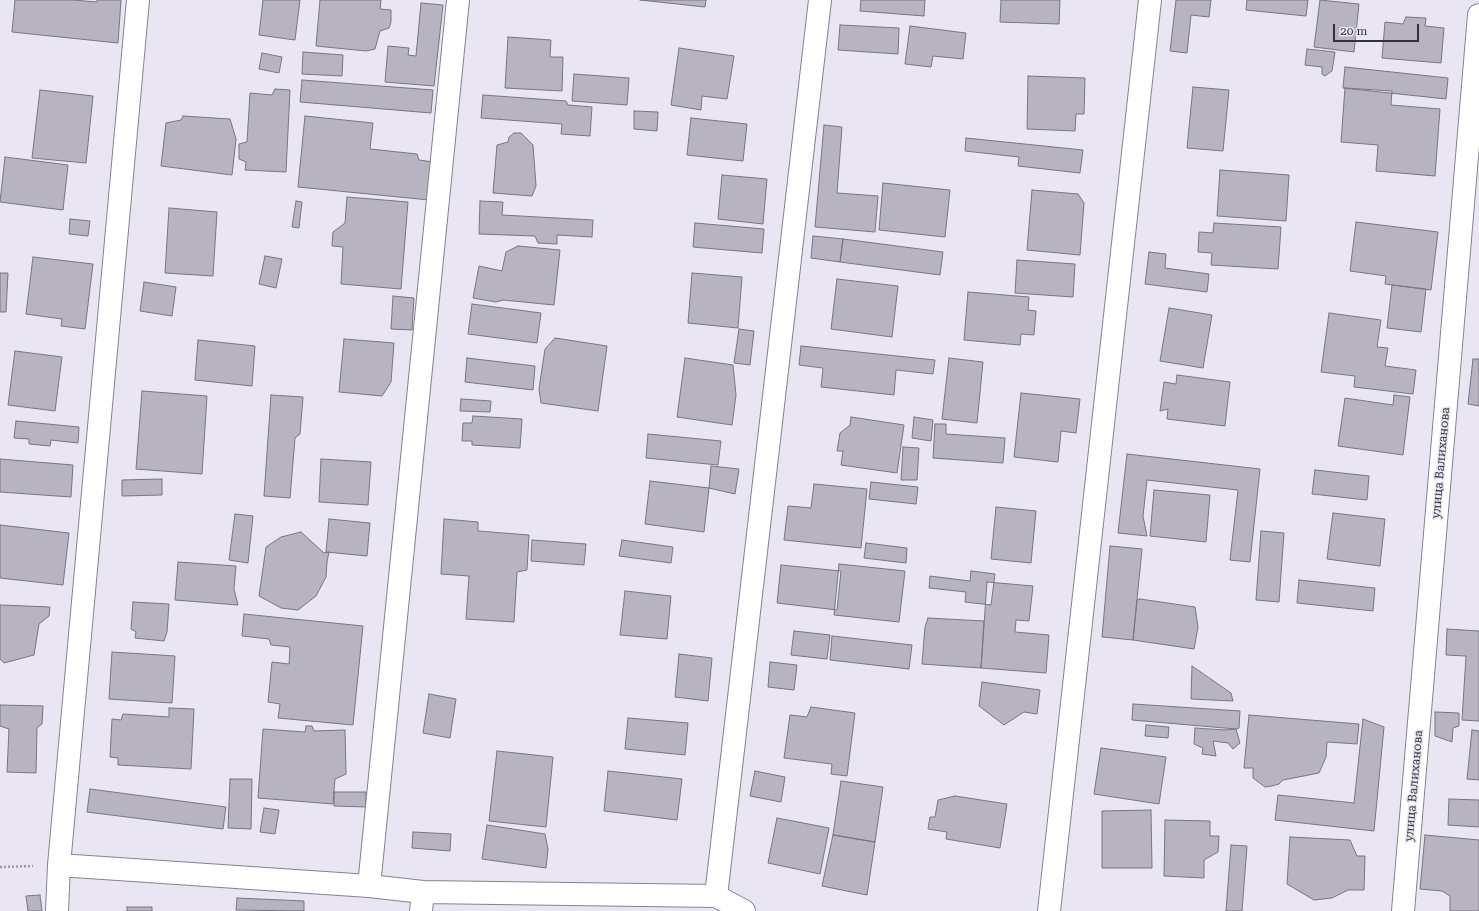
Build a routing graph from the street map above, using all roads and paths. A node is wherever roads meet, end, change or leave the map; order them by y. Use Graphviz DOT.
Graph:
graph roads {
  1 [pos="138,0"];
  2 [pos="458,0"];
  3 [pos="820,0"];
  4 [pos="1150,0"];
  5 [pos="1479,15"];
  6 [pos="59,865"];
  7 [pos="0,867"];
  8 [pos="369,886"];
  9 [pos="716,896"];
  10 [pos="422,901"];
  11 [pos="57,911"];
  12 [pos="744,911"];
  13 [pos="1048,911"];
  14 [pos="1403,911"];
  1 -- 6 [label="street"];
  2 -- 8 [label="street"];
  3 -- 9 [label="street"];
  4 -- 13 [label="street"];
  5 -- 14 [label="street, улица Валиханова"];
  6 -- 7 [label="path"];
  6 -- 8 [label="street"];
  6 -- 11 [label="street"];
  8 -- 10 [label="street"];
  9 -- 10 [label="street"];
  9 -- 12 [label="street"];
}
